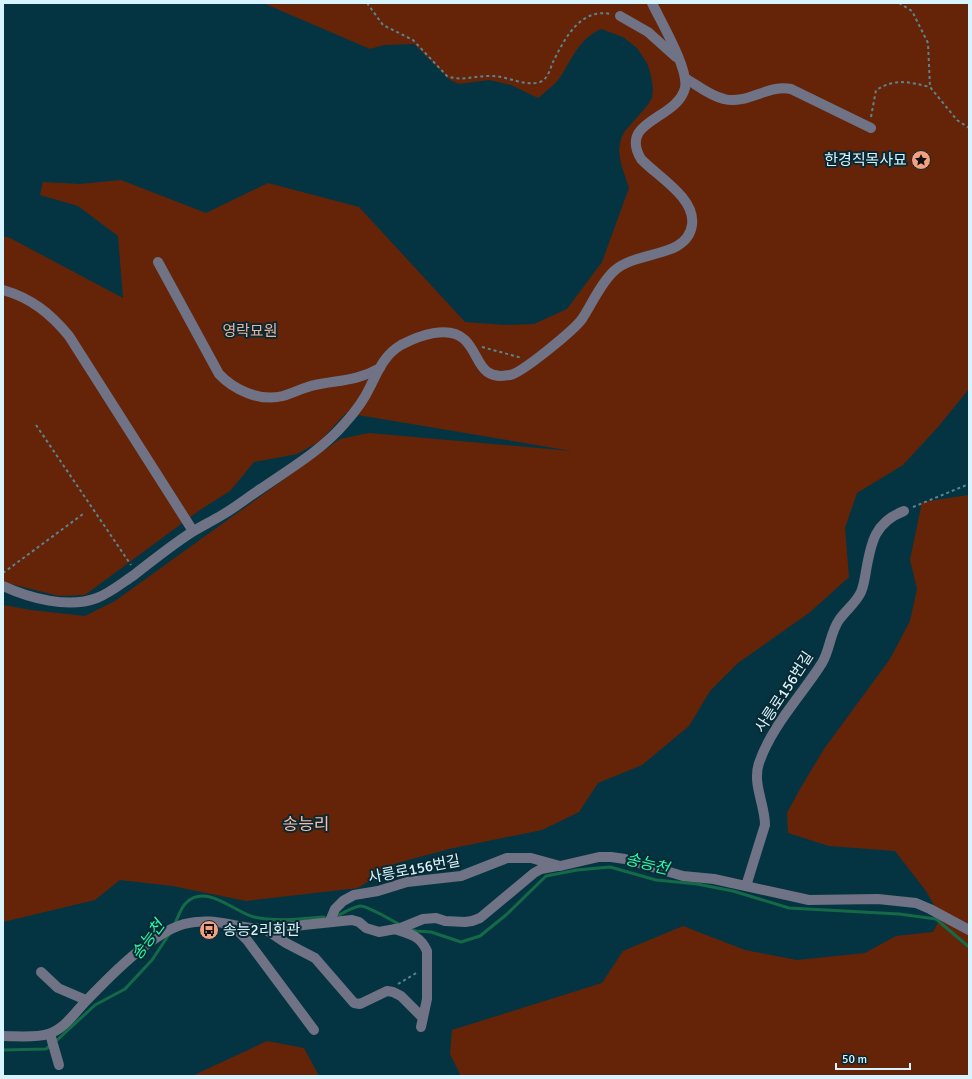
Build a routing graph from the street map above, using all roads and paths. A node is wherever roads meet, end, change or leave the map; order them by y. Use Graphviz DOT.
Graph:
graph roads {
  1 [pos="367,3"];
  2 [pos="652,3"];
  3 [pos="900,3"];
  4 [pos="620,16"];
  5 [pos="680,62"];
  6 [pos="685,78"];
  7 [pos="930,87"];
  8 [pos="871,128"];
  9 [pos="969,128"];
  10 [pos="158,262"];
  11 [pos="3,290"];
  12 [pos="478,345"];
  13 [pos="535,360"];
  14 [pos="380,368"];
  15 [pos="36,425"];
  16 [pos="969,484"];
  17 [pos="904,511"];
  18 [pos="83,514"];
  19 [pos="193,531"];
  20 [pos="3,573"];
  21 [pos="136,573"];
  22 [pos="3,586"];
  23 [pos="560,866"];
  24 [pos="746,886"];
  25 [pos="330,921"];
  26 [pos="231,923"];
  27 [pos="398,928"];
  28 [pos="265,929"];
  29 [pos="969,930"];
  30 [pos="427,967"];
  31 [pos="41,972"];
  32 [pos="387,991"];
  33 [pos="86,1000"];
  34 [pos="422,1016"];
  35 [pos="421,1027"];
  36 [pos="314,1030"];
  37 [pos="50,1035"];
  38 [pos="3,1036"];
  39 [pos="59,1065"];
  1 -- 4 [label="path"];
  2 -- 5 [label="street"];
  3 -- 7 [label="path"];
  4 -- 5 [label="street"];
  5 -- 6 [label="street"];
  6 -- 8 [label="street"];
  6 -- 13 [label="street"];
  7 -- 8 [label="path"];
  7 -- 9 [label="path"];
  10 -- 14 [label="street"];
  11 -- 19 [label="street"];
  12 -- 13 [label="path"];
  13 -- 14 [label="street"];
  14 -- 19 [label="street"];
  15 -- 21 [label="path"];
  16 -- 17 [label="path"];
  17 -- 24 [label="street, 사릉로156번길"];
  18 -- 20 [label="path"];
  19 -- 21 [label="street"];
  21 -- 22 [label="street"];
  23 -- 24 [label="street, 사릉로156번길"];
  23 -- 25 [label="street, 사릉로156번길"];
  23 -- 27 [label="street, 사릉로156번길"];
  24 -- 29 [label="street, 사릉로156번길"];
  25 -- 27 [label="street"];
  25 -- 28 [label="street"];
  26 -- 28 [label="street"];
  26 -- 33 [label="street"];
  26 -- 36 [label="street"];
  27 -- 30 [label="street"];
  28 -- 32 [label="street"];
  30 -- 32 [label="path"];
  30 -- 34 [label="street"];
  31 -- 33 [label="street"];
  32 -- 34 [label="street"];
  33 -- 37 [label="street"];
  34 -- 35 [label="street"];
  37 -- 38 [label="street"];
  37 -- 39 [label="street"];
}
